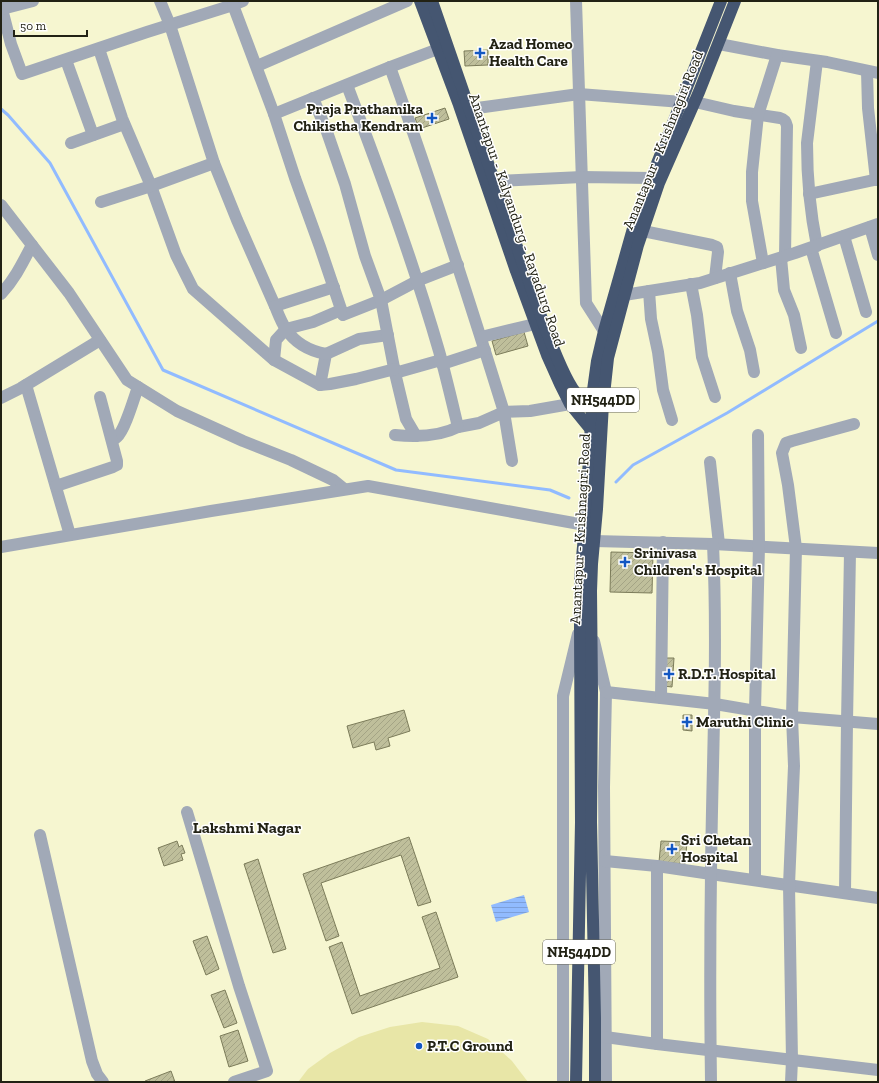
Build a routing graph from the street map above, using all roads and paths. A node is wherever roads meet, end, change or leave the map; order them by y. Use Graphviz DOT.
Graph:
graph roads {
  1 [pos="33,1"];
  2 [pos="160,1"];
  3 [pos="407,1"];
  4 [pos="420,1"];
  5 [pos="432,1"];
  6 [pos="576,1"];
  7 [pos="721,1"];
  8 [pos="736,1"];
  9 [pos="238,3"];
  10 [pos="1,7"];
  11 [pos="170,25"];
  12 [pos="719,44"];
  13 [pos="99,49"];
  14 [pos="438,49"];
  15 [pos="777,55"];
  16 [pos="66,60"];
  17 [pos="816,61"];
  18 [pos="257,66"];
  19 [pos="390,67"];
  20 [pos="873,72"];
  21 [pos="347,84"];
  22 [pos="579,94"];
  23 [pos="313,98"];
  24 [pos="690,103"];
  25 [pos="470,108"];
  26 [pos="274,114"];
  27 [pos="758,115"];
  28 [pos="124,124"];
  29 [pos="93,135"];
  30 [pos="71,143"];
  31 [pos="214,163"];
  32 [pos="582,176"];
  33 [pos="651,178"];
  34 [pos="877,180"];
  35 [pos="495,181"];
  36 [pos="150,186"];
  37 [pos="809,194"];
  38 [pos="101,202"];
  39 [pos="1,205"];
  40 [pos="874,226"];
  41 [pos="643,231"];
  42 [pos="844,236"];
  43 [pos="32,245"];
  44 [pos="814,247"];
  45 [pos="878,256"];
  46 [pos="783,257"];
  47 [pos="763,263"];
  48 [pos="458,265"];
  49 [pos="730,273"];
  50 [pos="715,278"];
  51 [pos="417,281"];
  52 [pos="691,284"];
  53 [pos="334,287"];
  54 [pos="649,291"];
  55 [pos="1,294"];
  56 [pos="624,295"];
  57 [pos="381,300"];
  58 [pos="275,306"];
  59 [pos="341,310"];
  60 [pos="866,312"];
  61 [pos="535,324"];
  62 [pos="286,329"];
  63 [pos="604,331"];
  64 [pos="836,333"];
  65 [pos="388,335"];
  66 [pos="481,338"];
  67 [pos="100,340"];
  68 [pos="801,348"];
  69 [pos="485,350"];
  70 [pos="326,354"];
  71 [pos="274,360"];
  72 [pos="442,362"];
  73 [pos="395,371"];
  74 [pos="754,372"];
  75 [pos="26,384"];
  76 [pos="320,385"];
  77 [pos="138,387"];
  78 [pos="100,397"];
  79 [pos="715,397"];
  80 [pos="1,398"];
  81 [pos="598,403"];
  82 [pos="570,404"];
  83 [pos="504,412"];
  84 [pos="672,420"];
  85 [pos="854,424"];
  86 [pos="458,427"];
  87 [pos="591,428"];
  88 [pos="395,435"];
  89 [pos="758,435"];
  90 [pos="416,436"];
  91 [pos="112,440"];
  92 [pos="601,441"];
  93 [pos="512,461"];
  94 [pos="710,462"];
  95 [pos="56,486"];
  96 [pos="344,490"];
  97 [pos="586,525"];
  98 [pos="70,535"];
  99 [pos="594,541"];
  100 [pos="663,542"];
  101 [pos="716,544"];
  102 [pos="759,546"];
  103 [pos="1,547"];
  104 [pos="796,548"];
  105 [pos="850,552"];
  106 [pos="878,553"];
  107 [pos="585,627"];
  108 [pos="606,692"];
  109 [pos="661,698"];
  110 [pos="715,704"];
  111 [pos="755,711"];
  112 [pos="792,717"];
  113 [pos="847,722"];
  114 [pos="878,724"];
  115 [pos="187,812"];
  116 [pos="586,822"];
  117 [pos="40,835"];
  118 [pos="605,861"];
  119 [pos="657,866"];
  120 [pos="711,874"];
  121 [pos="756,880"];
  122 [pos="789,885"];
  123 [pos="845,893"];
  124 [pos="878,898"];
  125 [pos="605,1037"];
  126 [pos="657,1044"];
  127 [pos="711,1050"];
  128 [pos="792,1060"];
  129 [pos="878,1070"];
  130 [pos="103,1082"];
  131 [pos="234,1082"];
  132 [pos="563,1082"];
  133 [pos="576,1082"];
  134 [pos="595,1082"];
  135 [pos="606,1082"];
  136 [pos="711,1082"];
  137 [pos="791,1082"];
  1 -- 10 [label="street"];
  2 -- 11 [label="street"];
  3 -- 18 [label="street"];
  4 -- 14 [label="highway, Anantapur - Kalyandurg - Rayadurg Road / NH544DD"];
  5 -- 25 [label="highway, Anantapur - Kalyandurg - Rayadurg Road / NH544DD"];
  6 -- 22 [label="street"];
  7 -- 24 [label="highway, Anantapur - Krishnagiri Road / NH544DD"];
  8 -- 12 [label="highway, Anantapur - Krishnagiri Road / NH544DD"];
  9 -- 11 [label="street"];
  9 -- 18 [label="street"];
  10 -- 16 [label="street"];
  11 -- 13 [label="street"];
  11 -- 31 [label="street"];
  12 -- 15 [label="street"];
  12 -- 24 [label="highway, Anantapur - Krishnagiri Road / NH544DD"];
  13 -- 16 [label="street"];
  13 -- 28 [label="street"];
  14 -- 19 [label="street"];
  14 -- 61 [label="highway, Anantapur - Kalyandurg - Rayadurg Road / NH544DD"];
  15 -- 17 [label="street"];
  15 -- 27 [label="street"];
  16 -- 29 [label="street"];
  17 -- 20 [label="street"];
  17 -- 37 [label="street"];
  18 -- 26 [label="street"];
  19 -- 21 [label="street"];
  19 -- 48 [label="street"];
  20 -- 34 [label="street"];
  21 -- 23 [label="street"];
  21 -- 51 [label="street"];
  22 -- 24 [label="street"];
  22 -- 25 [label="street"];
  22 -- 32 [label="street"];
  23 -- 26 [label="street"];
  23 -- 57 [label="street"];
  24 -- 27 [label="street"];
  24 -- 33 [label="highway, Anantapur - Krishnagiri Road / NH544DD"];
  24 -- 41 [label="highway, Anantapur - Krishnagiri Road / NH544DD"];
  25 -- 35 [label="highway, Anantapur - Kalyandurg - Rayadurg Road / NH544DD"];
  26 -- 53 [label="street"];
  27 -- 46 [label="street"];
  27 -- 47 [label="street"];
  28 -- 29 [label="street"];
  28 -- 36 [label="street"];
  29 -- 30 [label="street"];
  31 -- 36 [label="street"];
  31 -- 58 [label="street"];
  32 -- 33 [label="street"];
  32 -- 35 [label="street"];
  32 -- 63 [label="street"];
  33 -- 63 [label="highway, Anantapur - Krishnagiri Road / NH544DD"];
  34 -- 37 [label="street"];
  35 -- 81 [label="highway, Anantapur - Kalyandurg - Rayadurg Road / NH544DD"];
  36 -- 38 [label="street"];
  36 -- 71 [label="street"];
  37 -- 44 [label="street"];
  39 -- 43 [label="street"];
  40 -- 42 [label="street"];
  40 -- 45 [label="street"];
  41 -- 50 [label="street"];
  41 -- 56 [label="highway, Anantapur - Krishnagiri Road / NH544DD"];
  42 -- 44 [label="street"];
  42 -- 60 [label="street"];
  43 -- 55 [label="street"];
  43 -- 67 [label="street"];
  44 -- 46 [label="street"];
  44 -- 64 [label="street"];
  46 -- 47 [label="street"];
  46 -- 68 [label="street"];
  47 -- 49 [label="street"];
  48 -- 51 [label="street"];
  48 -- 66 [label="street"];
  49 -- 50 [label="street"];
  49 -- 74 [label="street"];
  50 -- 52 [label="street"];
  51 -- 57 [label="street"];
  51 -- 72 [label="street"];
  52 -- 54 [label="street"];
  52 -- 79 [label="street"];
  53 -- 58 [label="street"];
  53 -- 59 [label="street"];
  54 -- 56 [label="street"];
  54 -- 84 [label="street"];
  56 -- 81 [label="highway, Anantapur - Krishnagiri Road / NH544DD"];
  57 -- 59 [label="street"];
  57 -- 65 [label="street"];
  58 -- 62 [label="street"];
  59 -- 62 [label="street"];
  61 -- 66 [label="street"];
  61 -- 82 [label="highway, Anantapur - Kalyandurg - Rayadurg Road / NH544DD"];
  62 -- 70 [label="street"];
  62 -- 71 [label="street"];
  63 -- 81 [label="highway, Anantapur - Krishnagiri Road / NH544DD"];
  65 -- 70 [label="street"];
  65 -- 73 [label="street"];
  66 -- 69 [label="street"];
  67 -- 75 [label="street"];
  67 -- 77 [label="street"];
  69 -- 72 [label="street"];
  69 -- 83 [label="street"];
  70 -- 76 [label="street"];
  71 -- 76 [label="street"];
  72 -- 73 [label="street"];
  72 -- 86 [label="street"];
  73 -- 76 [label="street"];
  73 -- 90 [label="street"];
  75 -- 80 [label="street"];
  75 -- 95 [label="street"];
  77 -- 91 [label="street"];
  77 -- 96 [label="street"];
  78 -- 91 [label="street"];
  81 -- 87 [label="highway, Anantapur - Krishnagiri Road / NH544DD"];
  81 -- 92 [label="highway, Anantapur - Krishnagiri Road / NH544DD"];
  82 -- 83 [label="street"];
  82 -- 87 [label="highway, Anantapur - Kalyandurg - Rayadurg Road / NH544DD"];
  83 -- 86 [label="street"];
  83 -- 93 [label="street"];
  85 -- 104 [label="street"];
  86 -- 90 [label="street"];
  87 -- 92 [label="highway, Anantapur - Kalyandurg - Rayadurg Road / NH544DD"];
  87 -- 97 [label="highway, Anantapur - Krishnagiri Road / NH544DD"];
  88 -- 90 [label="street"];
  89 -- 102 [label="street"];
  91 -- 95 [label="street"];
  92 -- 99 [label="highway, Anantapur - Krishnagiri Road / NH544DD"];
  94 -- 101 [label="street"];
  95 -- 98 [label="street"];
  96 -- 97 [label="street"];
  96 -- 98 [label="street"];
  97 -- 107 [label="highway, Anantapur - Krishnagiri Road / NH544DD"];
  98 -- 103 [label="street"];
  99 -- 100 [label="street"];
  99 -- 107 [label="highway, Anantapur - Krishnagiri Road / NH544DD"];
  100 -- 101 [label="street"];
  100 -- 109 [label="street"];
  101 -- 102 [label="street"];
  101 -- 110 [label="street"];
  102 -- 104 [label="street"];
  102 -- 111 [label="street"];
  104 -- 105 [label="street"];
  104 -- 112 [label="street"];
  105 -- 106 [label="street"];
  105 -- 113 [label="street"];
  107 -- 108 [label="street"];
  107 -- 116 [label="highway, Anantapur - Krishnagiri Road / NH544DD"];
  107 -- 132 [label="street"];
  108 -- 109 [label="street"];
  108 -- 118 [label="street"];
  109 -- 110 [label="street"];
  110 -- 111 [label="street"];
  110 -- 120 [label="street"];
  111 -- 112 [label="street"];
  111 -- 121 [label="street"];
  112 -- 113 [label="street"];
  112 -- 122 [label="street"];
  113 -- 114 [label="street"];
  113 -- 123 [label="street"];
  115 -- 131 [label="street"];
  116 -- 133 [label="highway, NH544DD"];
  116 -- 134 [label="highway, Anantapur - Krishnagiri Road / NH544DD"];
  117 -- 130 [label="street"];
  118 -- 119 [label="street"];
  118 -- 125 [label="street"];
  119 -- 120 [label="street"];
  119 -- 126 [label="street"];
  120 -- 121 [label="street"];
  120 -- 127 [label="street"];
  121 -- 122 [label="street"];
  122 -- 123 [label="street"];
  122 -- 128 [label="street"];
  123 -- 124 [label="street"];
  125 -- 126 [label="street"];
  125 -- 135 [label="street"];
  126 -- 127 [label="street"];
  127 -- 128 [label="street"];
  127 -- 136 [label="street"];
  128 -- 129 [label="street"];
  128 -- 137 [label="street"];
}
